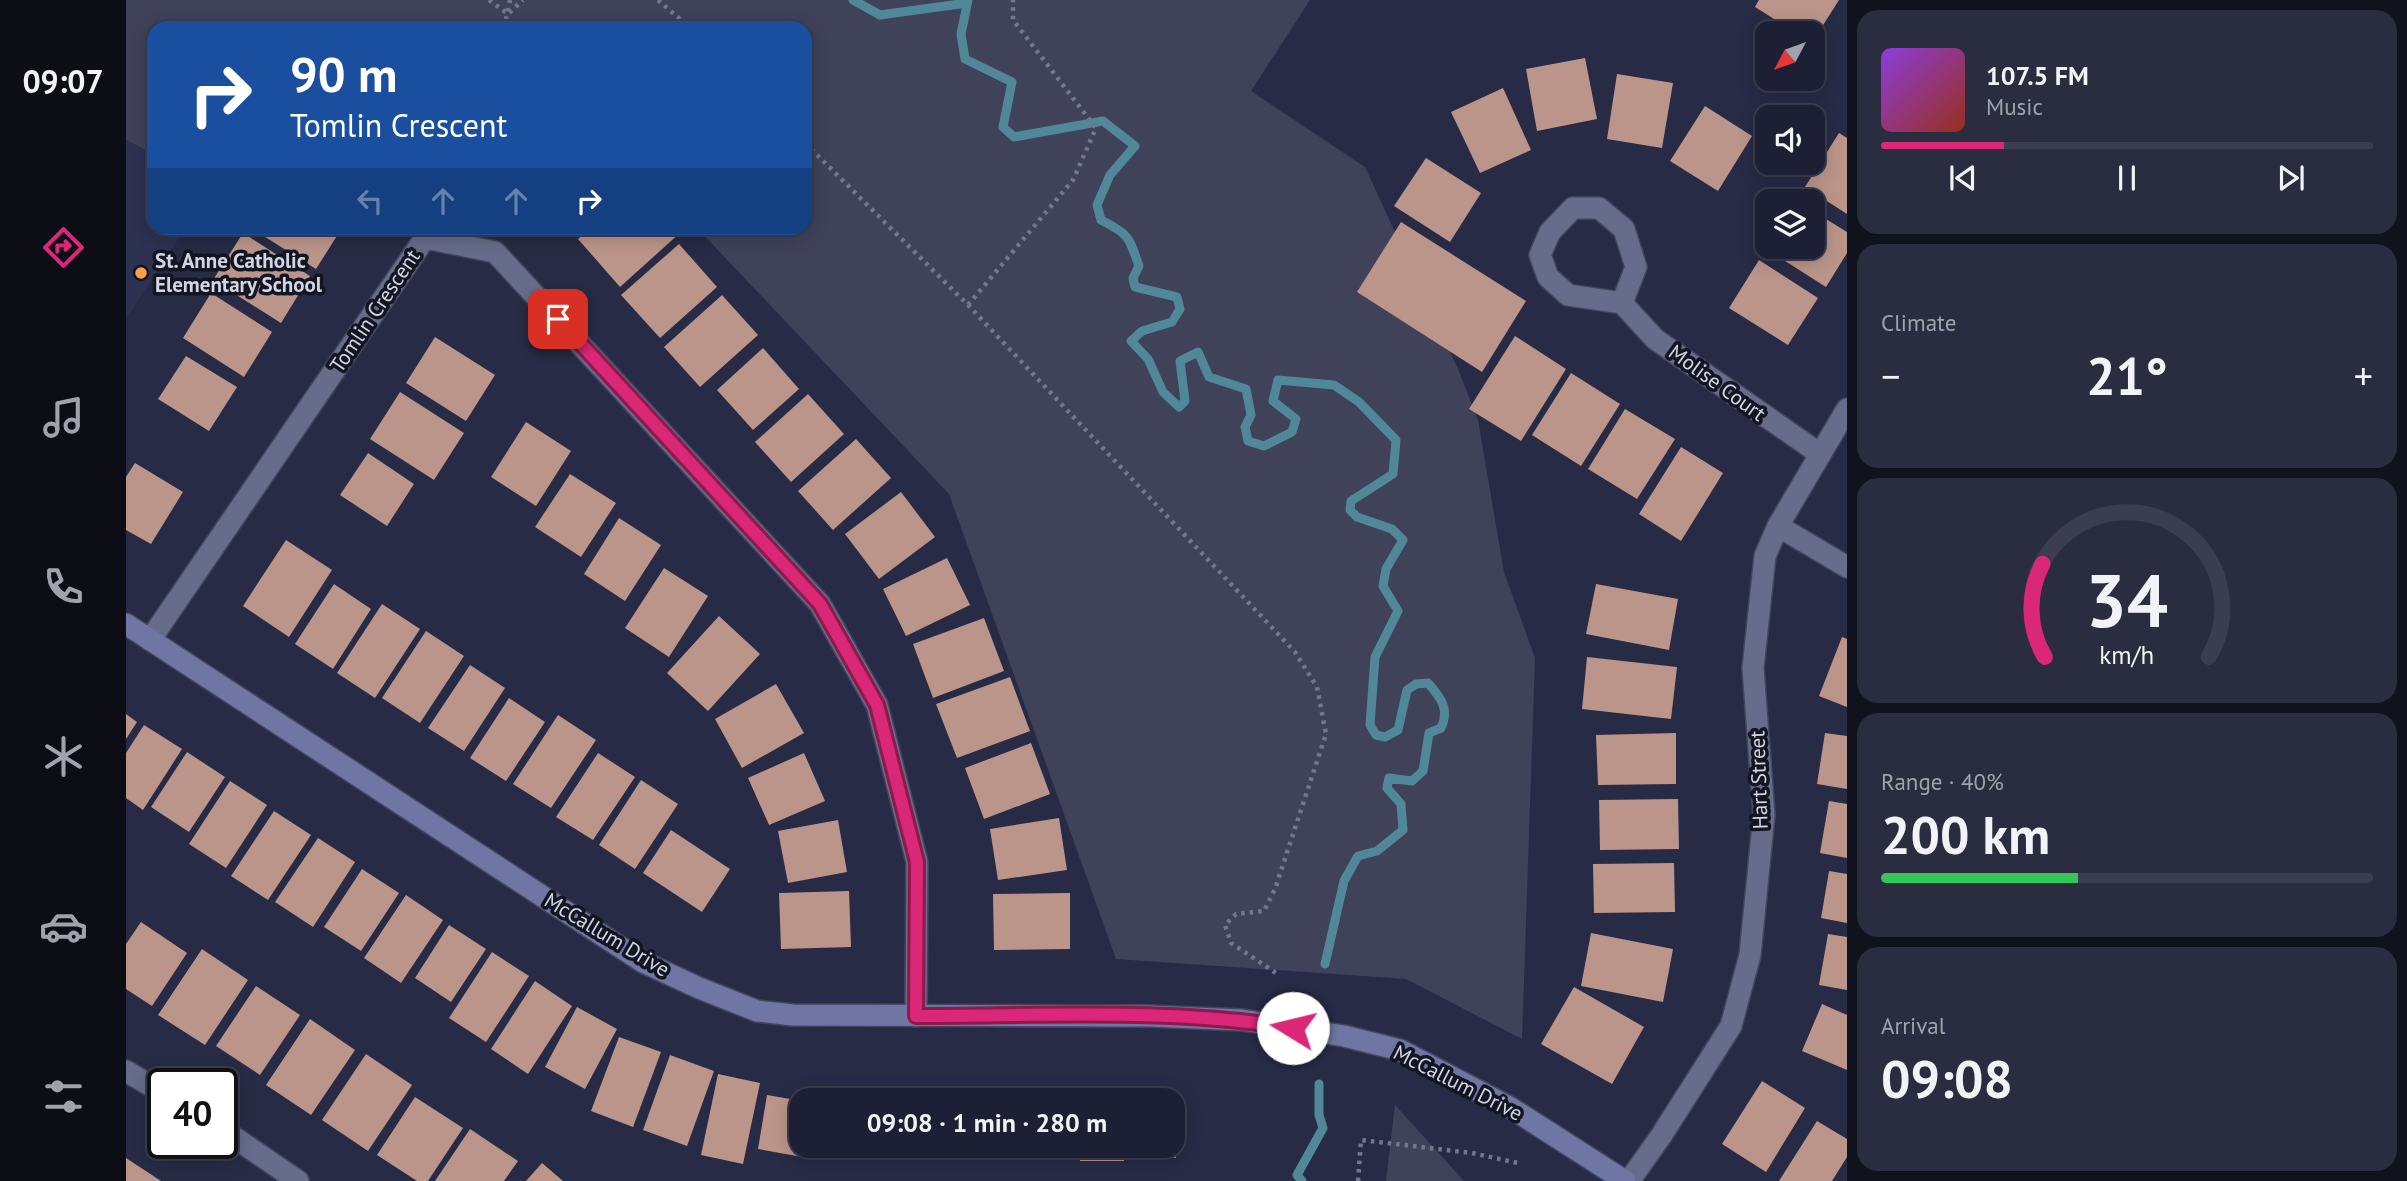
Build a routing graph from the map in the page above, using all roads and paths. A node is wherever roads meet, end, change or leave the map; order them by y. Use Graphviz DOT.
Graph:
graph roads {
  1 [pos="489,0"];
  2 [pos="510,0"];
  3 [pos="523,0"];
  4 [pos="658,0"];
  5 [pos="1013,0"];
  6 [pos="508,14"];
  7 [pos="506,21"];
  8 [pos="682,21"];
  9 [pos="812,149"];
  10 [pos="1622,303"];
  11 [pos="968,305"];
  12 [pos="1847,409"];
  13 [pos="1819,454"];
  14 [pos="1778,526"];
  15 [pos="1847,567"];
  16 [pos="126,624"];
  17 [pos="150,639"];
  18 [pos="1279,975"];
  19 [pos="916,1016"];
  20 [pos="126,1071"];
  21 [pos="147,1083"];
  22 [pos="238,1140"];
  23 [pos="1518,1163"];
  24 [pos="298,1181"];
  25 [pos="1358,1181"];
  26 [pos="1627,1181"];
  1 -- 6 [label="path"];
  2 -- 6 [label="path"];
  3 -- 6 [label="path"];
  4 -- 8 [label="path"];
  5 -- 11 [label="path"];
  6 -- 7 [label="path"];
  9 -- 11 [label="path"];
  10 -- 10 [label="street"];
  10 -- 13 [label="street, Molise Court"];
  11 -- 18 [label="path"];
  12 -- 13 [label="street, Hart Street"];
  13 -- 14 [label="street, Hart Street"];
  14 -- 15 [label="street"];
  14 -- 26 [label="street, Hart Street"];
  16 -- 17 [label="street, McCallum Drive"];
  17 -- 19 [label="street, McCallum Drive"];
  17 -- 19 [label="street, Tomlin Crescent"];
  19 -- 26 [label="street, McCallum Drive"];
  20 -- 21 [label="street"];
  22 -- 24 [label="street"];
  23 -- 25 [label="path"];
}
